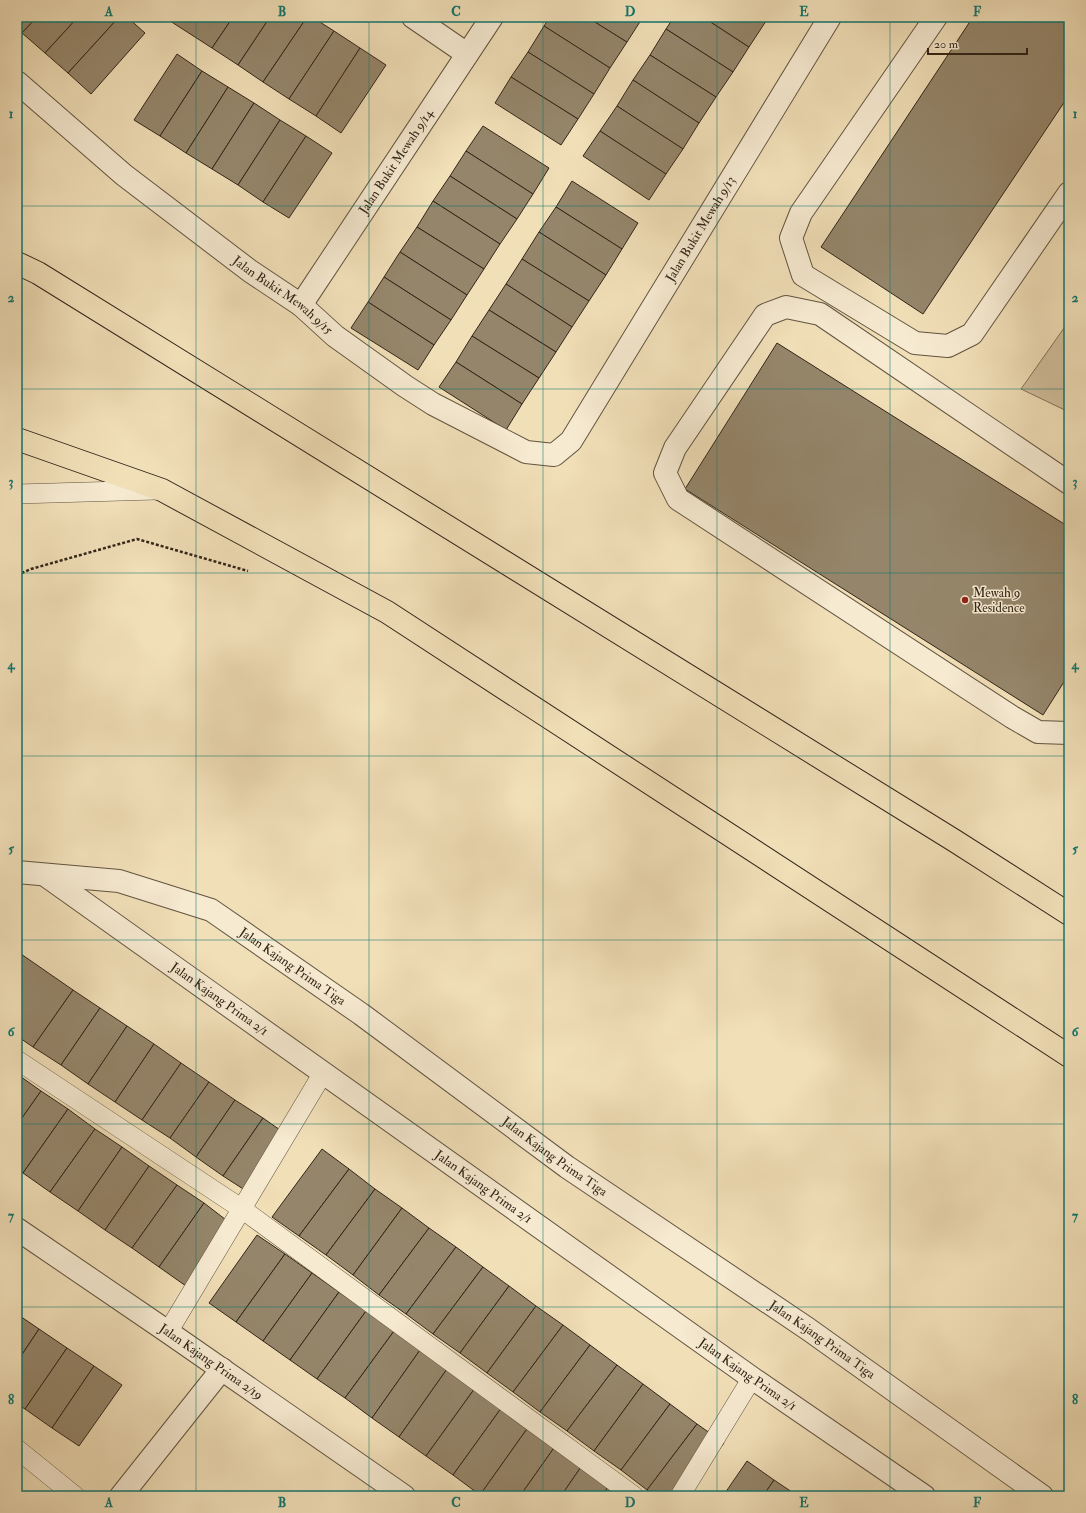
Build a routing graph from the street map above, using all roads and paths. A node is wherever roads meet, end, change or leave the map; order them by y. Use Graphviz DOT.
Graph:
graph roads {
  1 [pos="413,17"];
  2 [pos="492,17"];
  3 [pos="830,17"];
  4 [pos="936,17"];
  5 [pos="467,54"];
  6 [pos="17,82"];
  7 [pos="1069,193"];
  8 [pos="17,263"];
  9 [pos="301,306"];
  10 [pos="17,439"];
  11 [pos="572,441"];
  12 [pos="1069,483"];
  13 [pos="162,490"];
  14 [pos="17,494"];
  15 [pos="251,572"];
  16 [pos="17,575"];
  17 [pos="1069,733"];
  18 [pos="17,872"];
  19 [pos="45,875"];
  20 [pos="1069,914"];
  21 [pos="1069,1056"];
  22 [pos="17,1060"];
  23 [pos="323,1073"];
  24 [pos="242,1209"];
  25 [pos="17,1229"];
  26 [pos="168,1332"];
  27 [pos="222,1369"];
  28 [pos="752,1378"];
  29 [pos="17,1449"];
  30 [pos="75,1496"];
  31 [pos="120,1496"];
  32 [pos="404,1496"];
  33 [pos="634,1496"];
  34 [pos="680,1496"];
  35 [pos="924,1496"];
  36 [pos="1042,1496"];
  1 -- 5 [label="street"];
  2 -- 5 [label="street, Jalan Bukit Mewah 9/14"];
  3 -- 11 [label="street, Jalan Bukit Mewah 9/13"];
  4 -- 7 [label="street"];
  5 -- 9 [label="street, Jalan Bukit Mewah 9/14"];
  6 -- 9 [label="street, Jalan Bukit Mewah 9/15"];
  8 -- 20 [label="highway"];
  9 -- 11 [label="street, Jalan Bukit Mewah 9/15"];
  10 -- 13 [label="highway"];
  12 -- 17 [label="street"];
  13 -- 14 [label="lane"];
  13 -- 21 [label="highway"];
  15 -- 16 [label="path"];
  18 -- 19 [label="street"];
  19 -- 23 [label="street, Jalan Kajang Prima 2/1"];
  19 -- 36 [label="street, Jalan Kajang Prima Tiga"];
  22 -- 24 [label="lane"];
  23 -- 24 [label="lane"];
  23 -- 28 [label="street, Jalan Kajang Prima 2/1"];
  24 -- 26 [label="lane"];
  24 -- 33 [label="lane"];
  25 -- 26 [label="street, Jalan Kajang Prima 2/19"];
  26 -- 27 [label="street, Jalan Kajang Prima 2/19"];
  27 -- 31 [label="street"];
  27 -- 32 [label="street, Jalan Kajang Prima 2/19"];
  28 -- 34 [label="lane"];
  28 -- 35 [label="street, Jalan Kajang Prima 2/1"];
  29 -- 30 [label="lane"];
}
